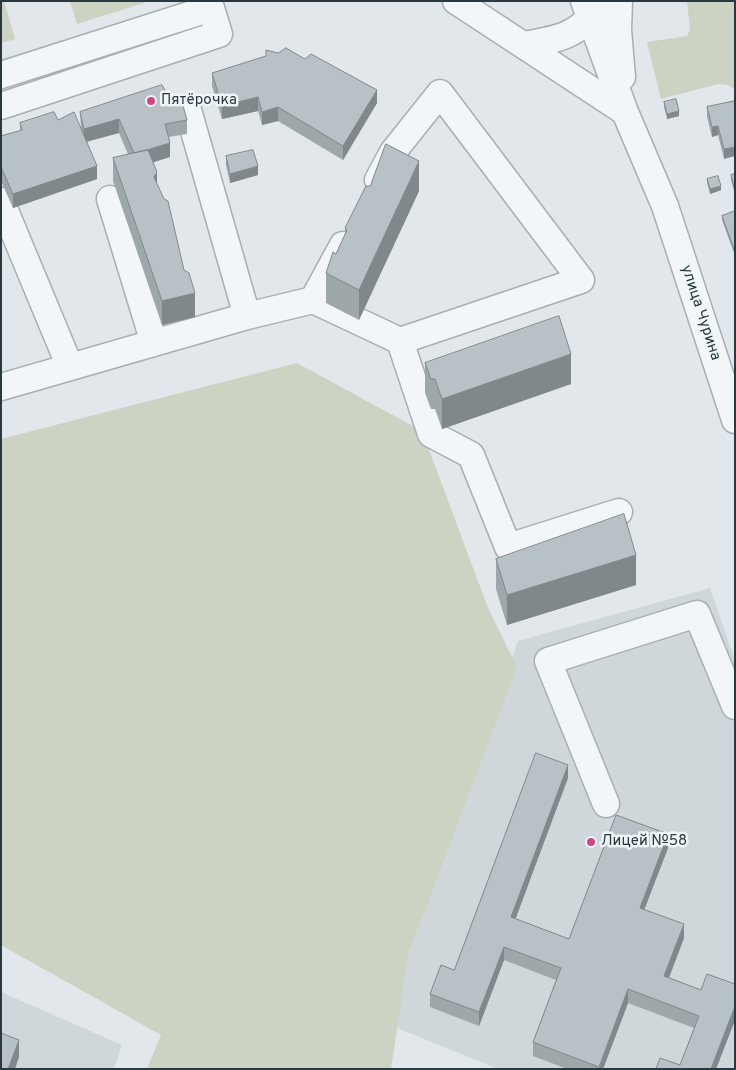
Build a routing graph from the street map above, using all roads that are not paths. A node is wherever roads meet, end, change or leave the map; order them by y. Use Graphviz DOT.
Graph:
graph roads {
  1 [pos="456,1"];
  2 [pos="619,1"];
  3 [pos="213,5"];
  4 [pos="593,7"];
  5 [pos="524,45"];
  6 [pos="1,75"];
  7 [pos="1,106"];
  8 [pos="188,110"];
  9 [pos="625,112"];
  10 [pos="110,199"];
  11 [pos="1,201"];
  12 [pos="313,300"];
  13 [pos="247,316"];
  14 [pos="400,341"];
  15 [pos="154,343"];
  16 [pos="70,367"];
  17 [pos="1,387"];
  18 [pos="735,420"];
  19 [pos="619,512"];
  20 [pos="735,706"];
  21 [pos="606,804"];
  1 -- 5 [label="street"];
  2 -- 9 [label="street"];
  3 -- 6 [label="street"];
  3 -- 7 [label="street"];
  4 -- 5 [label="street"];
  4 -- 9 [label="street, улица Чурина"];
  5 -- 9 [label="street"];
  8 -- 13 [label="street"];
  9 -- 18 [label="street, улица Чурина"];
  10 -- 15 [label="street"];
  11 -- 16 [label="street"];
  12 -- 13 [label="street"];
  12 -- 14 [label="street"];
  12 -- 14 [label="street"];
  13 -- 15 [label="street"];
  14 -- 19 [label="street"];
  15 -- 16 [label="street"];
  16 -- 17 [label="street"];
  20 -- 21 [label="street"];
}
